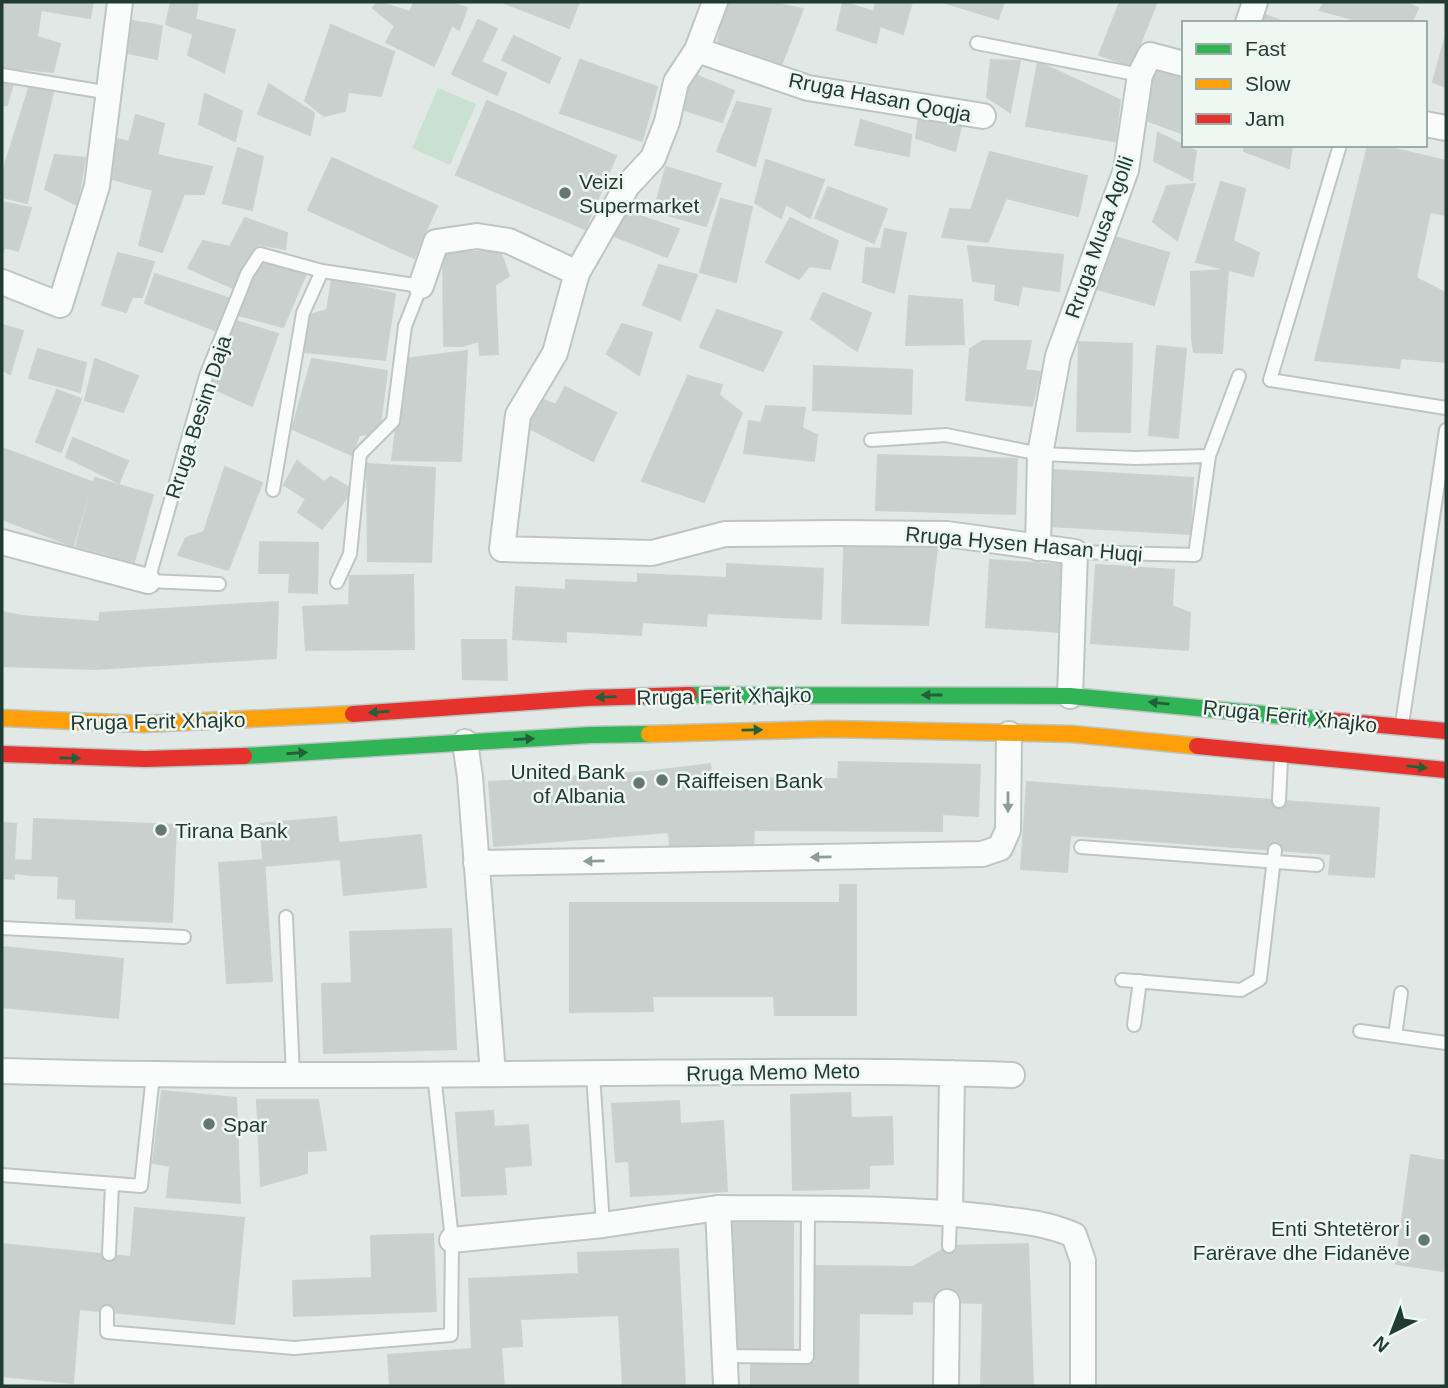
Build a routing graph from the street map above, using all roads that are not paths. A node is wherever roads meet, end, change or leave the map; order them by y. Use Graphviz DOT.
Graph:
graph roads {
  1 [pos="120,2"];
  2 [pos="715,2"];
  3 [pos="1255,2"];
  4 [pos="1249,21"];
  5 [pos="977,43"];
  6 [pos="697,50"];
  7 [pos="1182,64"];
  8 [pos="2,75"];
  9 [pos="1140,75"];
  10 [pos="110,93"];
  11 [pos="983,116"];
  12 [pos="1427,124"];
  13 [pos="1446,128"];
  14 [pos="1338,147"];
  15 [pos="322,271"];
  16 [pos="577,274"];
  17 [pos="2,282"];
  18 [pos="421,286"];
  19 [pos="1239,376"];
  20 [pos="1446,408"];
  21 [pos="1446,430"];
  22 [pos="871,440"];
  23 [pos="1040,454"];
  24 [pos="1209,456"];
  25 [pos="273,490"];
  26 [pos="2,542"];
  27 [pos="1038,548"];
  28 [pos="1075,552"];
  29 [pos="148,582"];
  30 [pos="337,582"];
  31 [pos="219,584"];
  32 [pos="1070,696"];
  33 [pos="2,718"];
  34 [pos="1401,727"];
  35 [pos="1446,731"];
  36 [pos="1009,734"];
  37 [pos="465,742"];
  38 [pos="2,754"];
  39 [pos="1282,755"];
  40 [pos="1446,770"];
  41 [pos="1279,801"];
  42 [pos="1081,847"];
  43 [pos="1275,856"];
  44 [pos="476,863"];
  45 [pos="1317,866"];
  46 [pos="286,917"];
  47 [pos="2,928"];
  48 [pos="184,937"];
  49 [pos="1122,980"];
  50 [pos="1139,981"];
  51 [pos="1401,993"];
  52 [pos="1135,1025"];
  53 [pos="1360,1031"];
  54 [pos="1395,1036"];
  55 [pos="1446,1043"];
  56 [pos="2,1071"];
  57 [pos="952,1073"];
  58 [pos="434,1074"];
  59 [pos="493,1074"];
  60 [pos="593,1074"];
  61 [pos="153,1075"];
  62 [pos="293,1075"];
  63 [pos="1012,1075"];
  64 [pos="2,1175"];
  65 [pos="112,1184"];
  66 [pos="718,1208"];
  67 [pos="808,1208"];
  68 [pos="950,1213"];
  69 [pos="603,1225"];
  70 [pos="452,1240"];
  71 [pos="949,1246"];
  72 [pos="109,1254"];
  73 [pos="947,1302"];
  74 [pos="107,1312"];
  75 [pos="724,1356"];
  76 [pos="726,1386"];
  77 [pos="946,1386"];
  78 [pos="1083,1386"];
  1 -- 10 [label="street"];
  2 -- 6 [label="street"];
  3 -- 4 [label="street"];
  5 -- 9 [label="lane"];
  6 -- 11 [label="street, Rruga Hasan Qoqja"];
  6 -- 16 [label="street"];
  7 -- 9 [label="street"];
  8 -- 10 [label="lane"];
  9 -- 23 [label="street, Rruga Musa Agolli"];
  10 -- 17 [label="street"];
  12 -- 13 [label="street"];
  14 -- 20 [label="lane"];
  15 -- 18 [label="lane, Rruga Besim Daja"];
  15 -- 25 [label="lane"];
  15 -- 29 [label="lane, Rruga Besim Daja"];
  16 -- 18 [label="street"];
  16 -- 27 [label="street, Rruga Hysen Hasan Huqi"];
  18 -- 30 [label="lane"];
  19 -- 24 [label="lane, Rruga Hysen Hasan Huqi"];
  21 -- 34 [label="lane"];
  22 -- 23 [label="lane"];
  23 -- 24 [label="lane"];
  23 -- 27 [label="street, Rruga Musa Agolli"];
  24 -- 28 [label="lane, Rruga Hysen Hasan Huqi"];
  26 -- 29 [label="street"];
  27 -- 28 [label="street, Rruga Hysen Hasan Huqi"];
  28 -- 32 [label="street"];
  29 -- 31 [label="lane"];
  32 -- 33 [label="main road, Rruga Ferit Xhajko, one-way"];
  34 -- 32 [label="main road, Rruga Ferit Xhajko, one-way"];
  34 -- 35 [label="main road, Rruga Ferit Xhajko"];
  37 -- 36 [label="main road, Rruga Ferit Xhajko, one-way"];
  36 -- 39 [label="main road, Rruga Ferit Xhajko"];
  36 -- 44 [label="street, one-way"];
  38 -- 37 [label="main road, Rruga Ferit Xhajko, one-way"];
  37 -- 44 [label="street"];
  39 -- 40 [label="main road, Rruga Ferit Xhajko, one-way"];
  39 -- 41 [label="lane"];
  42 -- 43 [label="lane"];
  43 -- 45 [label="lane"];
  43 -- 50 [label="lane"];
  44 -- 59 [label="street"];
  46 -- 62 [label="lane"];
  47 -- 48 [label="lane"];
  49 -- 50 [label="lane"];
  50 -- 52 [label="lane"];
  51 -- 54 [label="lane"];
  53 -- 54 [label="lane"];
  54 -- 55 [label="lane"];
  56 -- 61 [label="street, Rruga Memo Meto"];
  57 -- 60 [label="street, Rruga Memo Meto"];
  57 -- 63 [label="street, Rruga Memo Meto"];
  57 -- 68 [label="street"];
  58 -- 59 [label="street, Rruga Memo Meto"];
  58 -- 62 [label="street, Rruga Memo Meto"];
  58 -- 70 [label="lane"];
  59 -- 60 [label="street, Rruga Memo Meto"];
  60 -- 69 [label="lane"];
  61 -- 62 [label="street, Rruga Memo Meto"];
  61 -- 65 [label="lane"];
  64 -- 65 [label="lane"];
  65 -- 72 [label="lane"];
  66 -- 67 [label="street"];
  66 -- 69 [label="street"];
  66 -- 75 [label="street"];
  67 -- 68 [label="street"];
  67 -- 75 [label="lane"];
  68 -- 71 [label="lane"];
  68 -- 78 [label="street"];
  69 -- 70 [label="street"];
  70 -- 74 [label="lane"];
  73 -- 77 [label="street"];
  75 -- 76 [label="street"];
}
